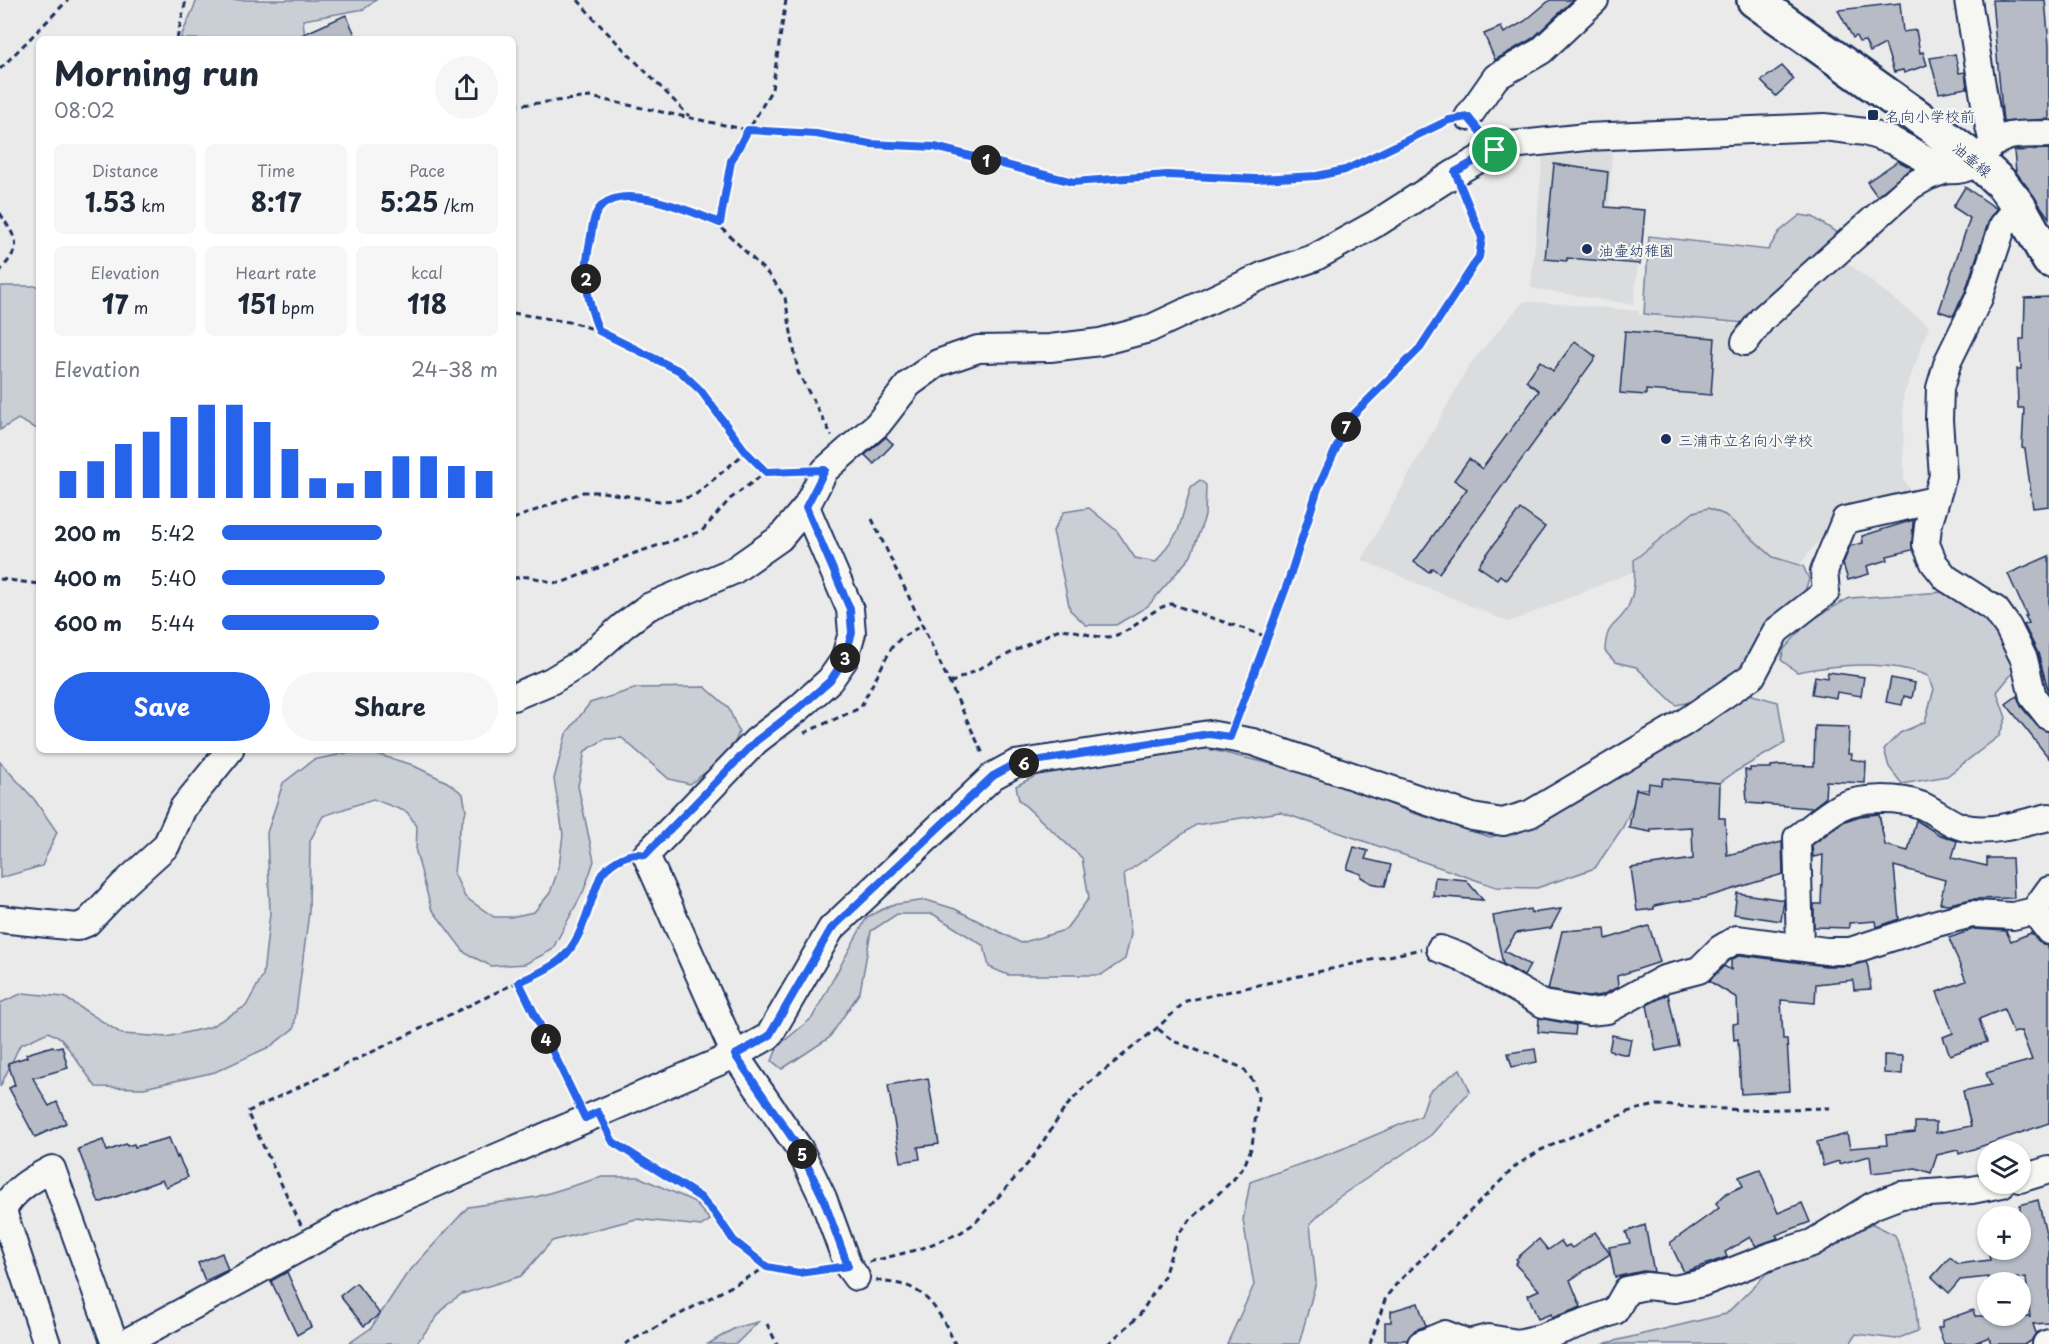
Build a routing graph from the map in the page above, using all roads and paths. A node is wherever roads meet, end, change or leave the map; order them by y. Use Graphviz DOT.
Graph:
graph roads {
  1 [pos="68,0"];
  2 [pos="186,0"];
  3 [pos="578,0"];
  4 [pos="786,0"];
  5 [pos="1595,0"];
  6 [pos="1754,0"];
  7 [pos="1968,0"];
  8 [pos="178,36"];
  9 [pos="0,69"];
  10 [pos="516,106"];
  11 [pos="690,117"];
  12 [pos="1468,117"];
  13 [pos="748,130"];
  14 [pos="2049,134"];
  15 [pos="1985,152"];
  16 [pos="1946,170"];
  17 [pos="1455,172"];
  18 [pos="2019,206"];
  19 [pos="0,213"];
  20 [pos="720,223"];
  21 [pos="2049,260"];
  22 [pos="0,271"];
  23 [pos="516,313"];
  24 [pos="599,331"];
  25 [pos="1745,342"];
  26 [pos="746,452"];
  27 [pos="833,462"];
  28 [pos="766,472"];
  29 [pos="1935,500"];
  30 [pos="806,507"];
  31 [pos="516,518"];
  32 [pos="872,519"];
  33 [pos="516,578"];
  34 [pos="0,579"];
  35 [pos="36,584"];
  36 [pos="1268,637"];
  37 [pos="950,683"];
  38 [pos="516,696"];
  39 [pos="2049,717"];
  40 [pos="1230,737"];
  41 [pos="228,753"];
  42 [pos="993,776"];
  43 [pos="2049,817"];
  44 [pos="645,855"];
  45 [pos="2049,890"];
  46 [pos="0,919"];
  47 [pos="2042,921"];
  48 [pos="1800,946"];
  49 [pos="1440,949"];
  50 [pos="519,982"];
  51 [pos="1157,1028"];
  52 [pos="735,1055"];
  53 [pos="1829,1108"];
  54 [pos="592,1115"];
  55 [pos="2049,1170"];
  56 [pos="2031,1176"];
  57 [pos="1977,1189"];
  58 [pos="310,1243"];
  59 [pos="767,1267"];
  60 [pos="852,1271"];
  61 [pos="768,1324"];
  62 [pos="47,1344"];
  63 [pos="115,1344"];
  64 [pos="123,1344"];
  65 [pos="625,1344"];
  66 [pos="777,1344"];
  67 [pos="956,1344"];
  68 [pos="1108,1344"];
  69 [pos="1370,1344"];
  70 [pos="1421,1344"];
  1 -- 9 [label="path"];
  2 -- 8 [label="path"];
  3 -- 11 [label="path"];
  4 -- 13 [label="path"];
  5 -- 12 [label="street"];
  6 -- 15 [label="main road, 油壷線"];
  7 -- 15 [label="street"];
  10 -- 11 [label="path"];
  11 -- 13 [label="path"];
  12 -- 13 [label="path"];
  13 -- 20 [label="path"];
  14 -- 15 [label="street"];
  15 -- 16 [label="street"];
  15 -- 18 [label="main road, 油壷線"];
  16 -- 17 [label="street"];
  16 -- 25 [label="street"];
  17 -- 27 [label="street"];
  17 -- 36 [label="path"];
  18 -- 21 [label="main road, 油壷線"];
  18 -- 29 [label="street"];
  19 -- 22 [label="path"];
  20 -- 24 [label="path"];
  20 -- 27 [label="path"];
  23 -- 24 [label="path"];
  24 -- 26 [label="path"];
  26 -- 28 [label="path"];
  26 -- 31 [label="path"];
  27 -- 28 [label="path"];
  27 -- 30 [label="street"];
  28 -- 33 [label="path"];
  29 -- 39 [label="street"];
  29 -- 40 [label="street"];
  30 -- 38 [label="street"];
  30 -- 44 [label="street"];
  32 -- 37 [label="path"];
  34 -- 35 [label="path"];
  36 -- 37 [label="path"];
  36 -- 40 [label="path"];
  37 -- 42 [label="path"];
  40 -- 42 [label="street"];
  41 -- 46 [label="street"];
  42 -- 52 [label="street"];
  43 -- 48 [label="street"];
  44 -- 50 [label="path"];
  44 -- 52 [label="street"];
  45 -- 47 [label="street"];
  47 -- 48 [label="street"];
  48 -- 49 [label="street"];
  49 -- 51 [label="path"];
  50 -- 54 [label="path"];
  50 -- 58 [label="path"];
  51 -- 60 [label="path"];
  51 -- 68 [label="path"];
  52 -- 54 [label="street"];
  52 -- 60 [label="street"];
  53 -- 69 [label="path"];
  54 -- 58 [label="street"];
  54 -- 59 [label="path"];
  55 -- 56 [label="street"];
  57 -- 70 [label="street"];
  58 -- 64 [label="street"];
  59 -- 60 [label="path"];
  59 -- 65 [label="path"];
  60 -- 67 [label="path"];
  61 -- 66 [label="path"];
  62 -- 63 [label="street"];
}
